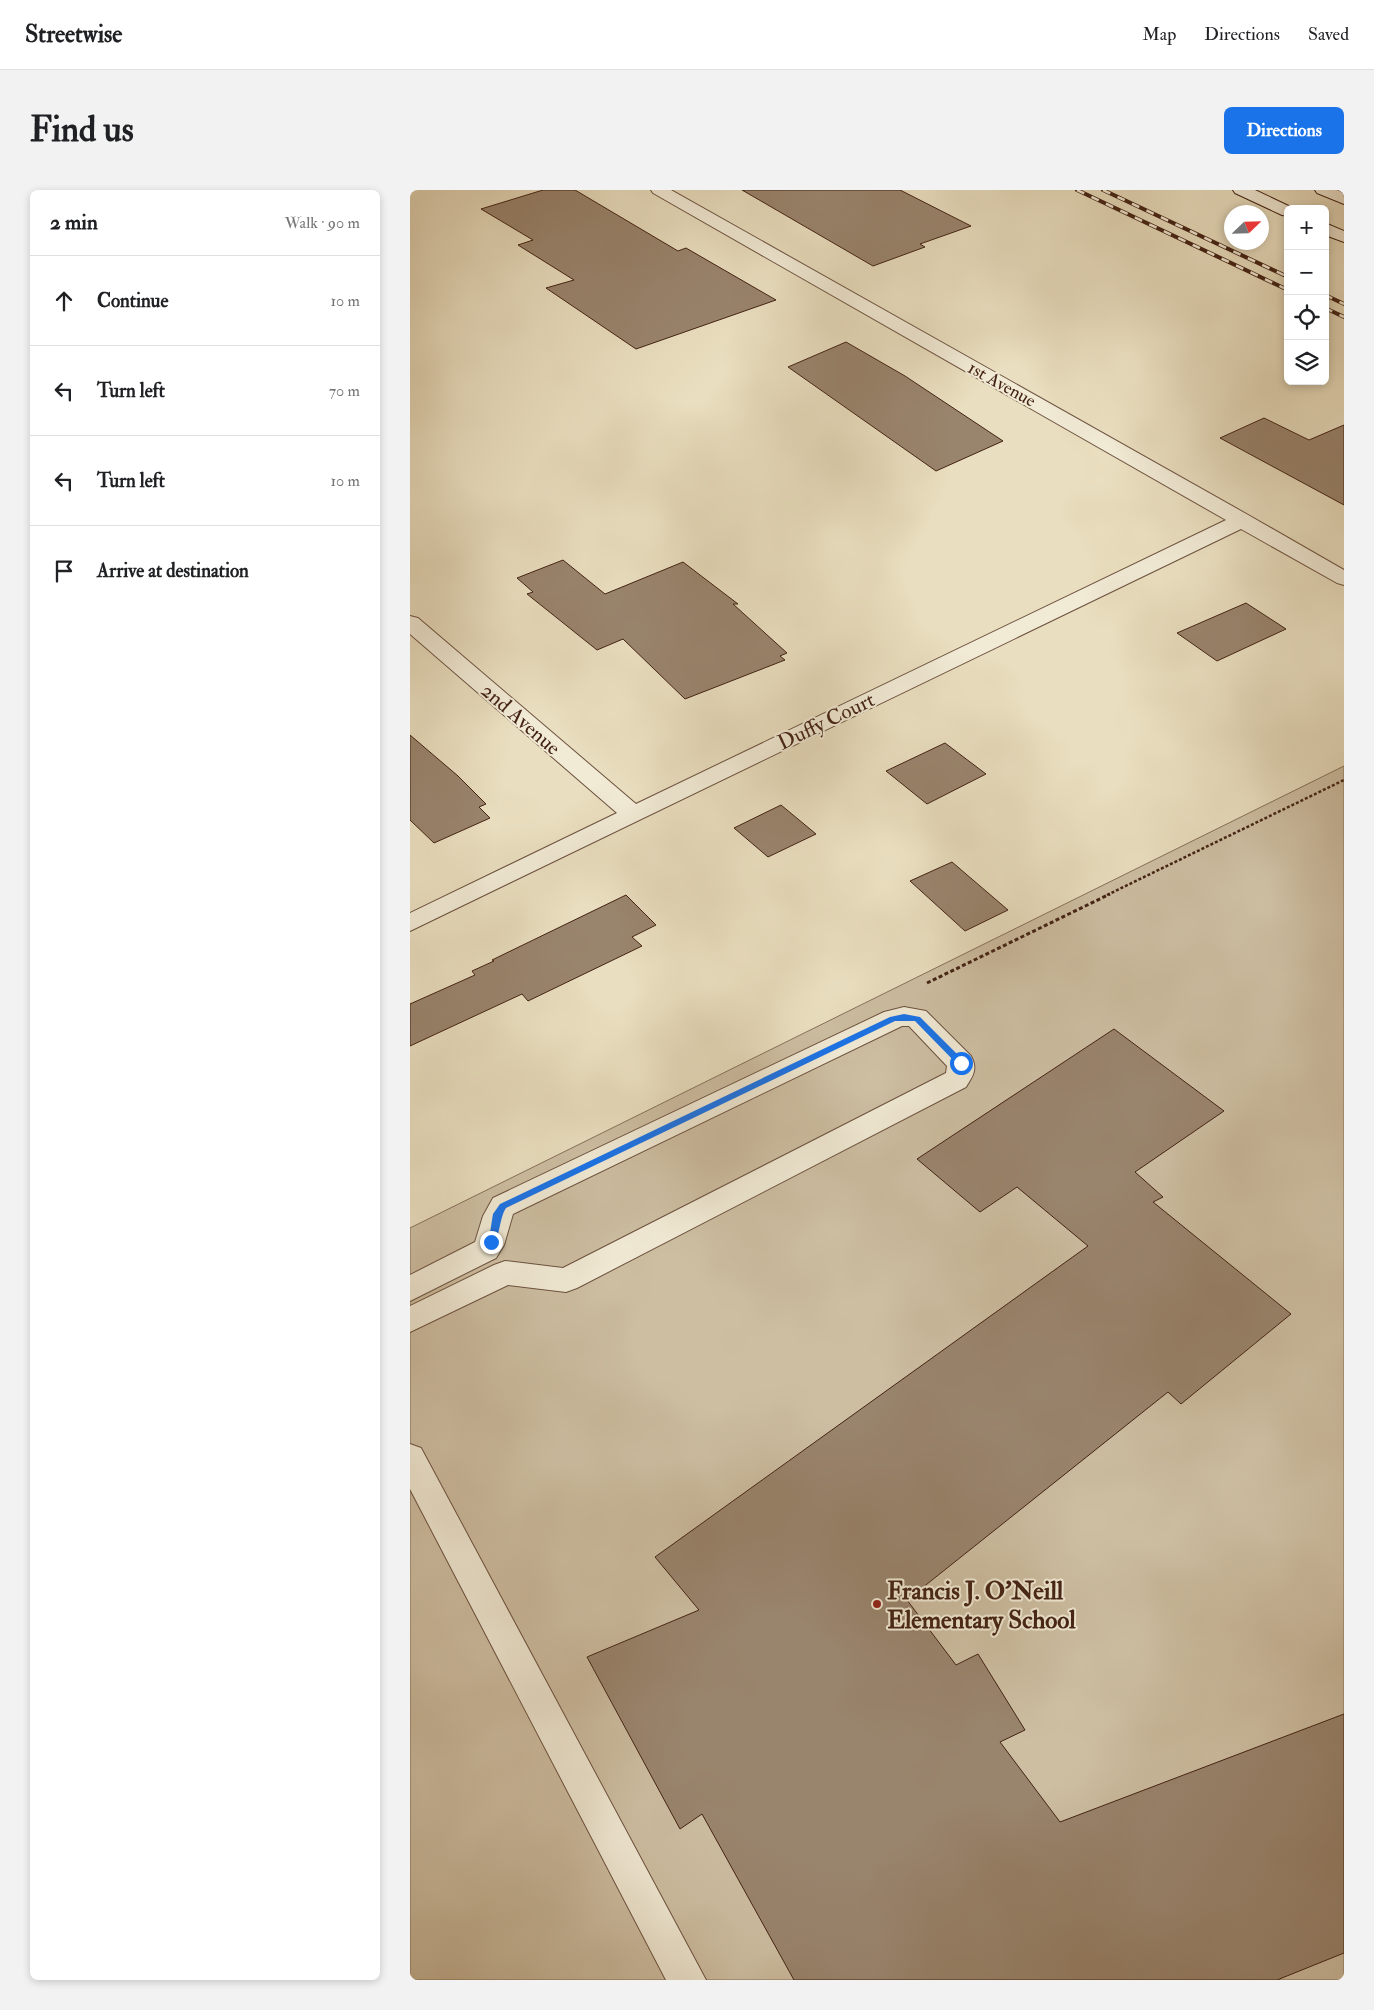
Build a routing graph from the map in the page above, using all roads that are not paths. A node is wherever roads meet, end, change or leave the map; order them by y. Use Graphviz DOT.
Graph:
graph roads {
  1 [pos="659,190"];
  2 [pos="1241,190"];
  3 [pos="1323,190"];
  4 [pos="1344,199"];
  5 [pos="1284,209"];
  6 [pos="1329,230"];
  7 [pos="1344,236"];
  8 [pos="1242,520"];
  9 [pos="1344,579"];
  10 [pos="410,623"];
  11 [pos="633,814"];
  12 [pos="410,923"];
  13 [pos="410,1289"];
  14 [pos="410,1320"];
  15 [pos="410,1458"];
  16 [pos="687,1980"];
  1 -- 8 [label="street, 1st Avenue"];
  2 -- 5 [label="street"];
  3 -- 4 [label="street"];
  6 -- 7 [label="street"];
  8 -- 9 [label="street, 1st Avenue"];
  8 -- 11 [label="street, Duffy Court"];
  10 -- 11 [label="street, 2nd Avenue"];
  11 -- 12 [label="street, Duffy Court"];
  13 -- 14 [label="street"];
  15 -- 16 [label="street"];
}
